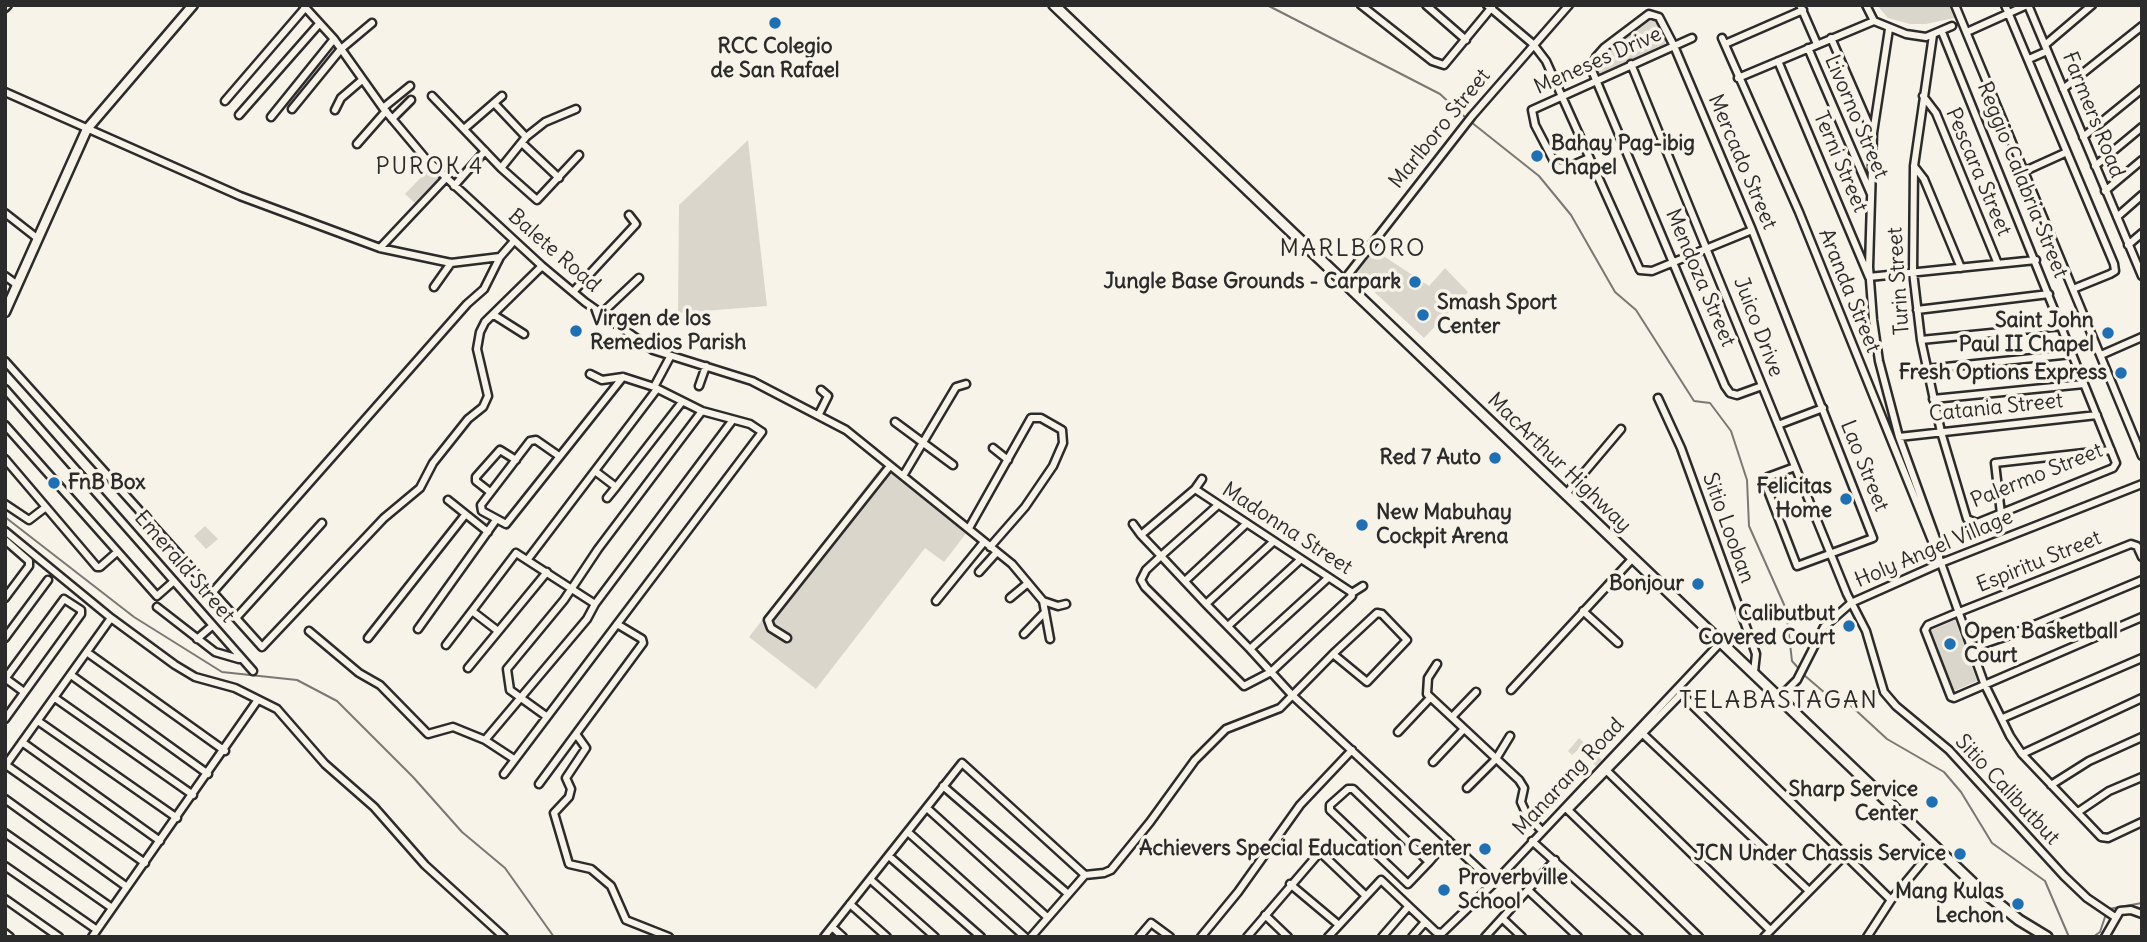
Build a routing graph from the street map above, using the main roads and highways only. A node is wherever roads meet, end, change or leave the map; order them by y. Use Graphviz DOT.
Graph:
graph roads {
  1 [pos="193,5"];
  2 [pos="1055,5"];
  3 [pos="5,312"];
  4 [pos="2047,937"];
  1 -- 3 [label="main road"];
  2 -- 4 [label="highway, MacArthur Highway"];
}
